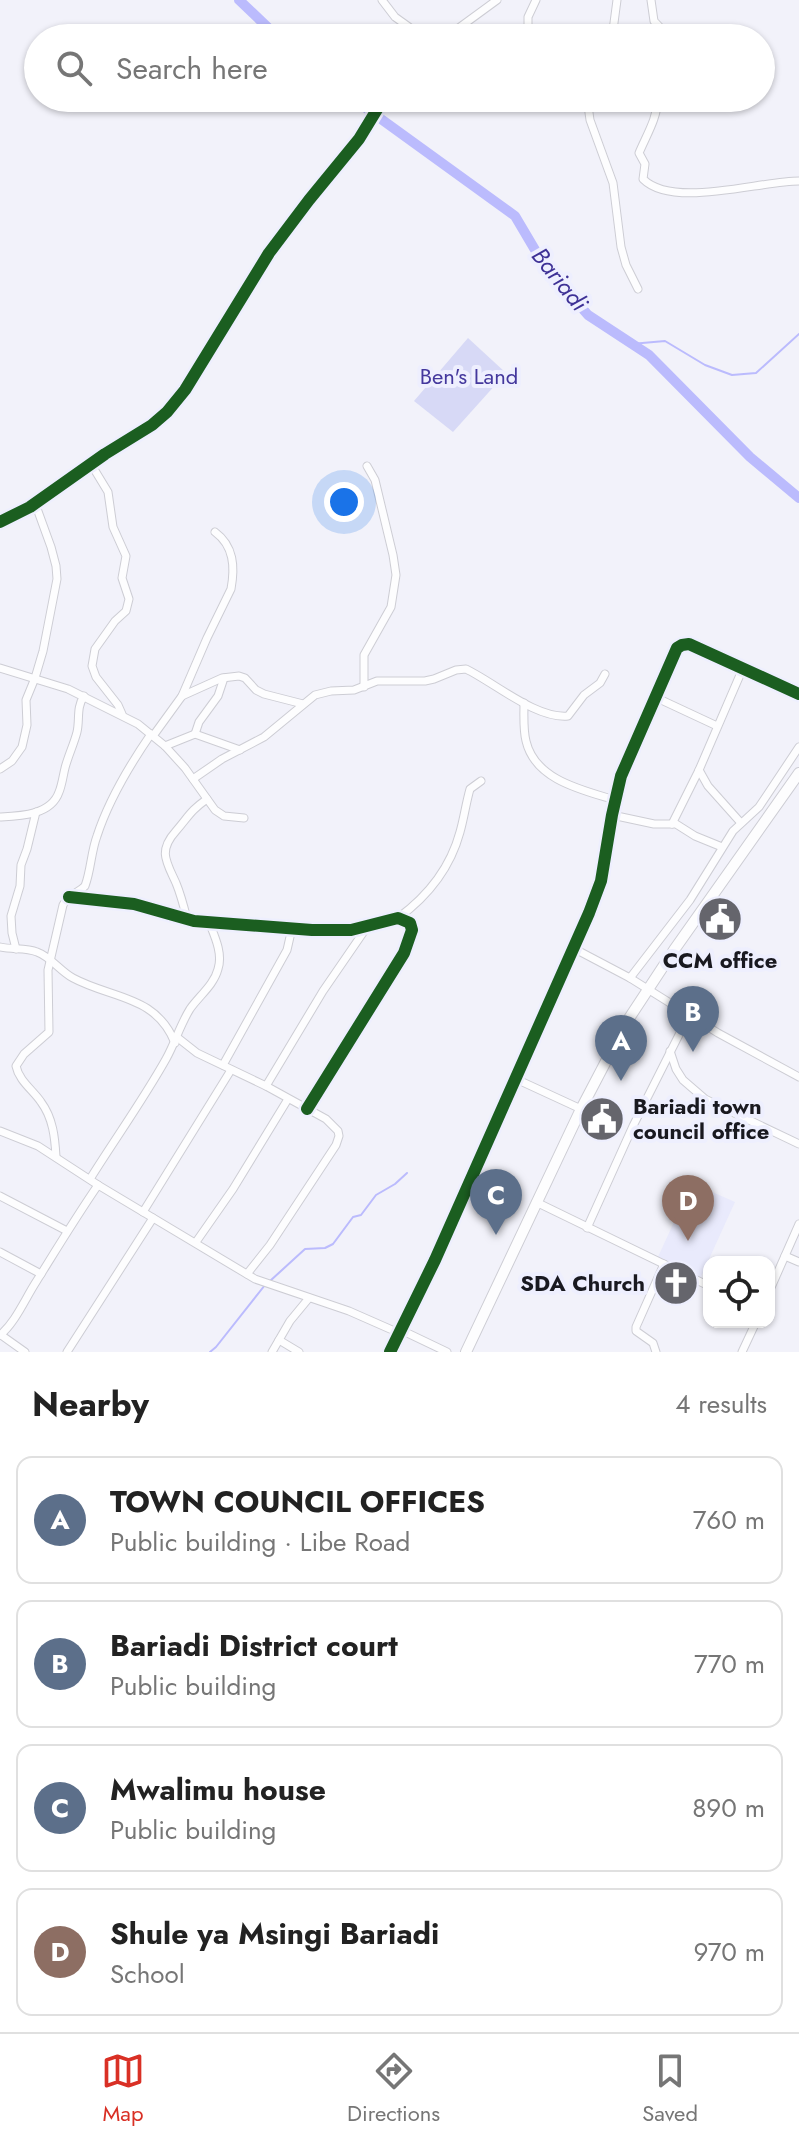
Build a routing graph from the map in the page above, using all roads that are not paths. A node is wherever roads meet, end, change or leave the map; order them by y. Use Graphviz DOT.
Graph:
graph roads {
  1 [pos="382,0"];
  2 [pos="536,0"];
  3 [pos="617,0"];
  4 [pos="651,0"];
  5 [pos="492,1"];
  6 [pos="405,24"];
  7 [pos="463,24"];
  8 [pos="528,24"];
  9 [pos="614,24"];
  10 [pos="657,24"];
  11 [pos="375,112"];
  12 [pos="589,112"];
  13 [pos="656,112"];
  14 [pos="799,181"];
  15 [pos="638,289"];
  16 [pos="91,464"];
  17 [pos="367,466"];
  18 [pos="35,503"];
  19 [pos="0,522"];
  20 [pos="215,532"];
  21 [pos="0,668"];
  22 [pos="743,668"];
  23 [pos="605,674"];
  24 [pos="35,678"];
  25 [pos="224,678"];
  26 [pos="364,687"];
  27 [pos="799,694"];
  28 [pos="84,696"];
  29 [pos="182,696"];
  30 [pos="657,698"];
  31 [pos="524,703"];
  32 [pos="303,704"];
  33 [pos="123,716"];
  34 [pos="717,726"];
  35 [pos="195,734"];
  36 [pos="152,735"];
  37 [pos="165,746"];
  38 [pos="799,747"];
  39 [pos="240,750"];
  40 [pos="0,769"];
  41 [pos="699,770"];
  42 [pos="799,773"];
  43 [pos="193,779"];
  44 [pos="481,781"];
  45 [pos="708,786"];
  46 [pos="689,790"];
  47 [pos="207,799"];
  48 [pos="615,800"];
  49 [pos="36,812"];
  50 [pos="612,815"];
  51 [pos="0,817"];
  52 [pos="244,818"];
  53 [pos="741,823"];
  54 [pos="672,824"];
  55 [pos="722,847"];
  56 [pos="69,897"];
  57 [pos="398,918"];
  58 [pos="187,919"];
  59 [pos="209,922"];
  60 [pos="367,927"];
  61 [pos="292,928"];
  62 [pos="0,947"];
  63 [pos="16,949"];
  64 [pos="575,949"];
  65 [pos="50,959"];
  66 [pos="630,978"];
  67 [pos="648,990"];
  68 [pos="689,1015"];
  69 [pos="176,1040"];
  70 [pos="670,1051"];
  71 [pos="223,1065"];
  72 [pos="231,1070"];
  73 [pos="799,1077"];
  74 [pos="516,1079"];
  75 [pos="266,1086"];
  76 [pos="288,1099"];
  77 [pos="307,1109"];
  78 [pos="581,1109"];
  79 [pos="0,1131"];
  80 [pos="799,1144"];
  81 [pos="56,1157"];
  82 [pos="90,1179"];
  83 [pos="98,1185"];
  84 [pos="0,1196"];
  85 [pos="536,1202"];
  86 [pos="143,1212"];
  87 [pos="153,1218"];
  88 [pos="799,1224"];
  89 [pos="587,1228"];
  90 [pos="67,1231"];
  91 [pos="196,1242"];
  92 [pos="0,1252"];
  93 [pos="785,1256"];
  94 [pos="799,1262"];
  95 [pos="664,1264"];
  96 [pos="41,1274"];
  97 [pos="247,1274"];
  98 [pos="775,1278"];
  99 [pos="703,1283"];
  100 [pos="309,1298"];
  101 [pos="0,1318"];
  102 [pos="9,1324"];
  103 [pos="753,1328"];
  104 [pos="400,1331"];
  105 [pos="1,1335"];
  106 [pos="279,1340"];
  107 [pos="25,1352"];
  108 [pos="67,1352"];
  109 [pos="272,1352"];
  110 [pos="299,1352"];
  111 [pos="390,1352"];
  112 [pos="447,1352"];
  113 [pos="466,1352"];
  114 [pos="656,1352"];
  115 [pos="742,1352"];
  1 -- 6 [label="street"];
  2 -- 8 [label="street"];
  3 -- 9 [label="street"];
  4 -- 10 [label="street"];
  5 -- 7 [label="street"];
  11 -- 16 [label="street"];
  12 -- 15 [label="street"];
  13 -- 14 [label="street"];
  16 -- 18 [label="street"];
  16 -- 33 [label="street"];
  17 -- 26 [label="street"];
  18 -- 19 [label="street"];
  18 -- 24 [label="street"];
  20 -- 29 [label="street"];
  21 -- 24 [label="street"];
  22 -- 27 [label="street"];
  22 -- 30 [label="street"];
  22 -- 34 [label="street"];
  23 -- 31 [label="street"];
  24 -- 28 [label="street"];
  24 -- 40 [label="street"];
  25 -- 29 [label="street"];
  25 -- 32 [label="street"];
  25 -- 35 [label="street"];
  26 -- 31 [label="street"];
  26 -- 32 [label="street"];
  28 -- 33 [label="street"];
  28 -- 49 [label="street"];
  29 -- 36 [label="street"];
  30 -- 34 [label="street"];
  30 -- 48 [label="street"];
  31 -- 48 [label="street"];
  32 -- 39 [label="street"];
  33 -- 36 [label="street"];
  34 -- 41 [label="street"];
  35 -- 37 [label="street"];
  35 -- 39 [label="street"];
  36 -- 37 [label="street"];
  36 -- 56 [label="street"];
  37 -- 43 [label="street"];
  38 -- 53 [label="street"];
  39 -- 43 [label="street"];
  41 -- 45 [label="street"];
  41 -- 46 [label="street"];
  42 -- 67 [label="highway"];
  43 -- 47 [label="street"];
  44 -- 57 [label="street"];
  45 -- 46 [label="street"];
  45 -- 53 [label="street"];
  46 -- 54 [label="street"];
  47 -- 52 [label="street"];
  47 -- 58 [label="street"];
  48 -- 50 [label="street"];
  49 -- 51 [label="street"];
  49 -- 63 [label="street"];
  50 -- 54 [label="street"];
  50 -- 64 [label="street"];
  53 -- 55 [label="street"];
  54 -- 55 [label="street"];
  55 -- 66 [label="street"];
  56 -- 58 [label="street"];
  56 -- 65 [label="street"];
  57 -- 60 [label="street"];
  57 -- 77 [label="street"];
  58 -- 59 [label="street"];
  59 -- 61 [label="street"];
  59 -- 69 [label="street"];
  60 -- 61 [label="street"];
  60 -- 75 [label="street"];
  61 -- 71 [label="street"];
  62 -- 63 [label="street"];
  63 -- 65 [label="street"];
  64 -- 66 [label="street"];
  64 -- 74 [label="street"];
  65 -- 69 [label="street"];
  65 -- 81 [label="street"];
  66 -- 67 [label="street"];
  67 -- 68 [label="street"];
  67 -- 78 [label="highway"];
  68 -- 70 [label="street"];
  68 -- 73 [label="street"];
  69 -- 71 [label="street"];
  69 -- 82 [label="street"];
  70 -- 80 [label="street"];
  70 -- 89 [label="street"];
  71 -- 72 [label="street"];
  72 -- 75 [label="street"];
  72 -- 86 [label="street"];
  74 -- 78 [label="street"];
  74 -- 104 [label="street"];
  75 -- 76 [label="street"];
  76 -- 77 [label="street"];
  76 -- 91 [label="street"];
  77 -- 97 [label="street"];
  78 -- 85 [label="highway"];
  79 -- 81 [label="street"];
  81 -- 82 [label="street"];
  82 -- 83 [label="street"];
  83 -- 86 [label="street"];
  83 -- 90 [label="street"];
  84 -- 90 [label="street"];
  85 -- 89 [label="street"];
  85 -- 113 [label="highway"];
  86 -- 87 [label="street"];
  87 -- 91 [label="street"];
  87 -- 108 [label="street"];
  88 -- 93 [label="street"];
  89 -- 95 [label="street"];
  90 -- 96 [label="street"];
  91 -- 97 [label="street"];
  92 -- 96 [label="street"];
  93 -- 94 [label="street"];
  93 -- 98 [label="street"];
  95 -- 99 [label="street"];
  95 -- 114 [label="street"];
  96 -- 102 [label="street"];
  97 -- 100 [label="street"];
  100 -- 104 [label="street"];
  100 -- 106 [label="street"];
  101 -- 102 [label="street"];
  102 -- 105 [label="street"];
  103 -- 115 [label="street"];
  104 -- 111 [label="street"];
  104 -- 112 [label="street"];
  105 -- 107 [label="street"];
  106 -- 109 [label="street"];
  106 -- 110 [label="street"];
}
